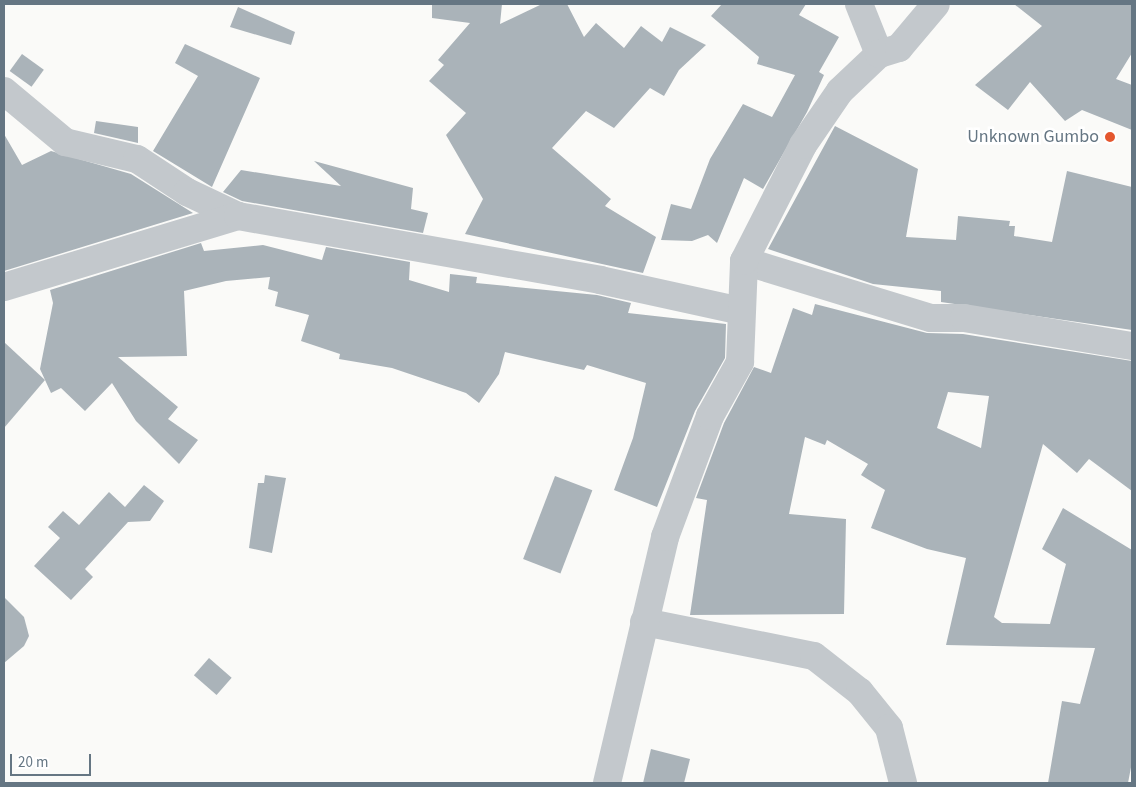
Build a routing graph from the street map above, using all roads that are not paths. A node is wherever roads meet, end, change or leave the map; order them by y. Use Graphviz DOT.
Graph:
graph roads {
  1 [pos="859,4"];
  2 [pos="936,4"];
  3 [pos="879,54"];
  4 [pos="4,91"];
  5 [pos="238,216"];
  6 [pos="744,262"];
  7 [pos="4,287"];
  8 [pos="741,311"];
  9 [pos="1132,346"];
  10 [pos="644,622"];
  11 [pos="607,783"];
  12 [pos="903,783"];
  1 -- 3 [label="street"];
  2 -- 3 [label="street"];
  3 -- 6 [label="street"];
  4 -- 5 [label="street"];
  5 -- 7 [label="street"];
  5 -- 8 [label="street"];
  6 -- 8 [label="street"];
  6 -- 9 [label="street"];
  8 -- 10 [label="street"];
  10 -- 11 [label="street"];
  10 -- 12 [label="street"];
}
